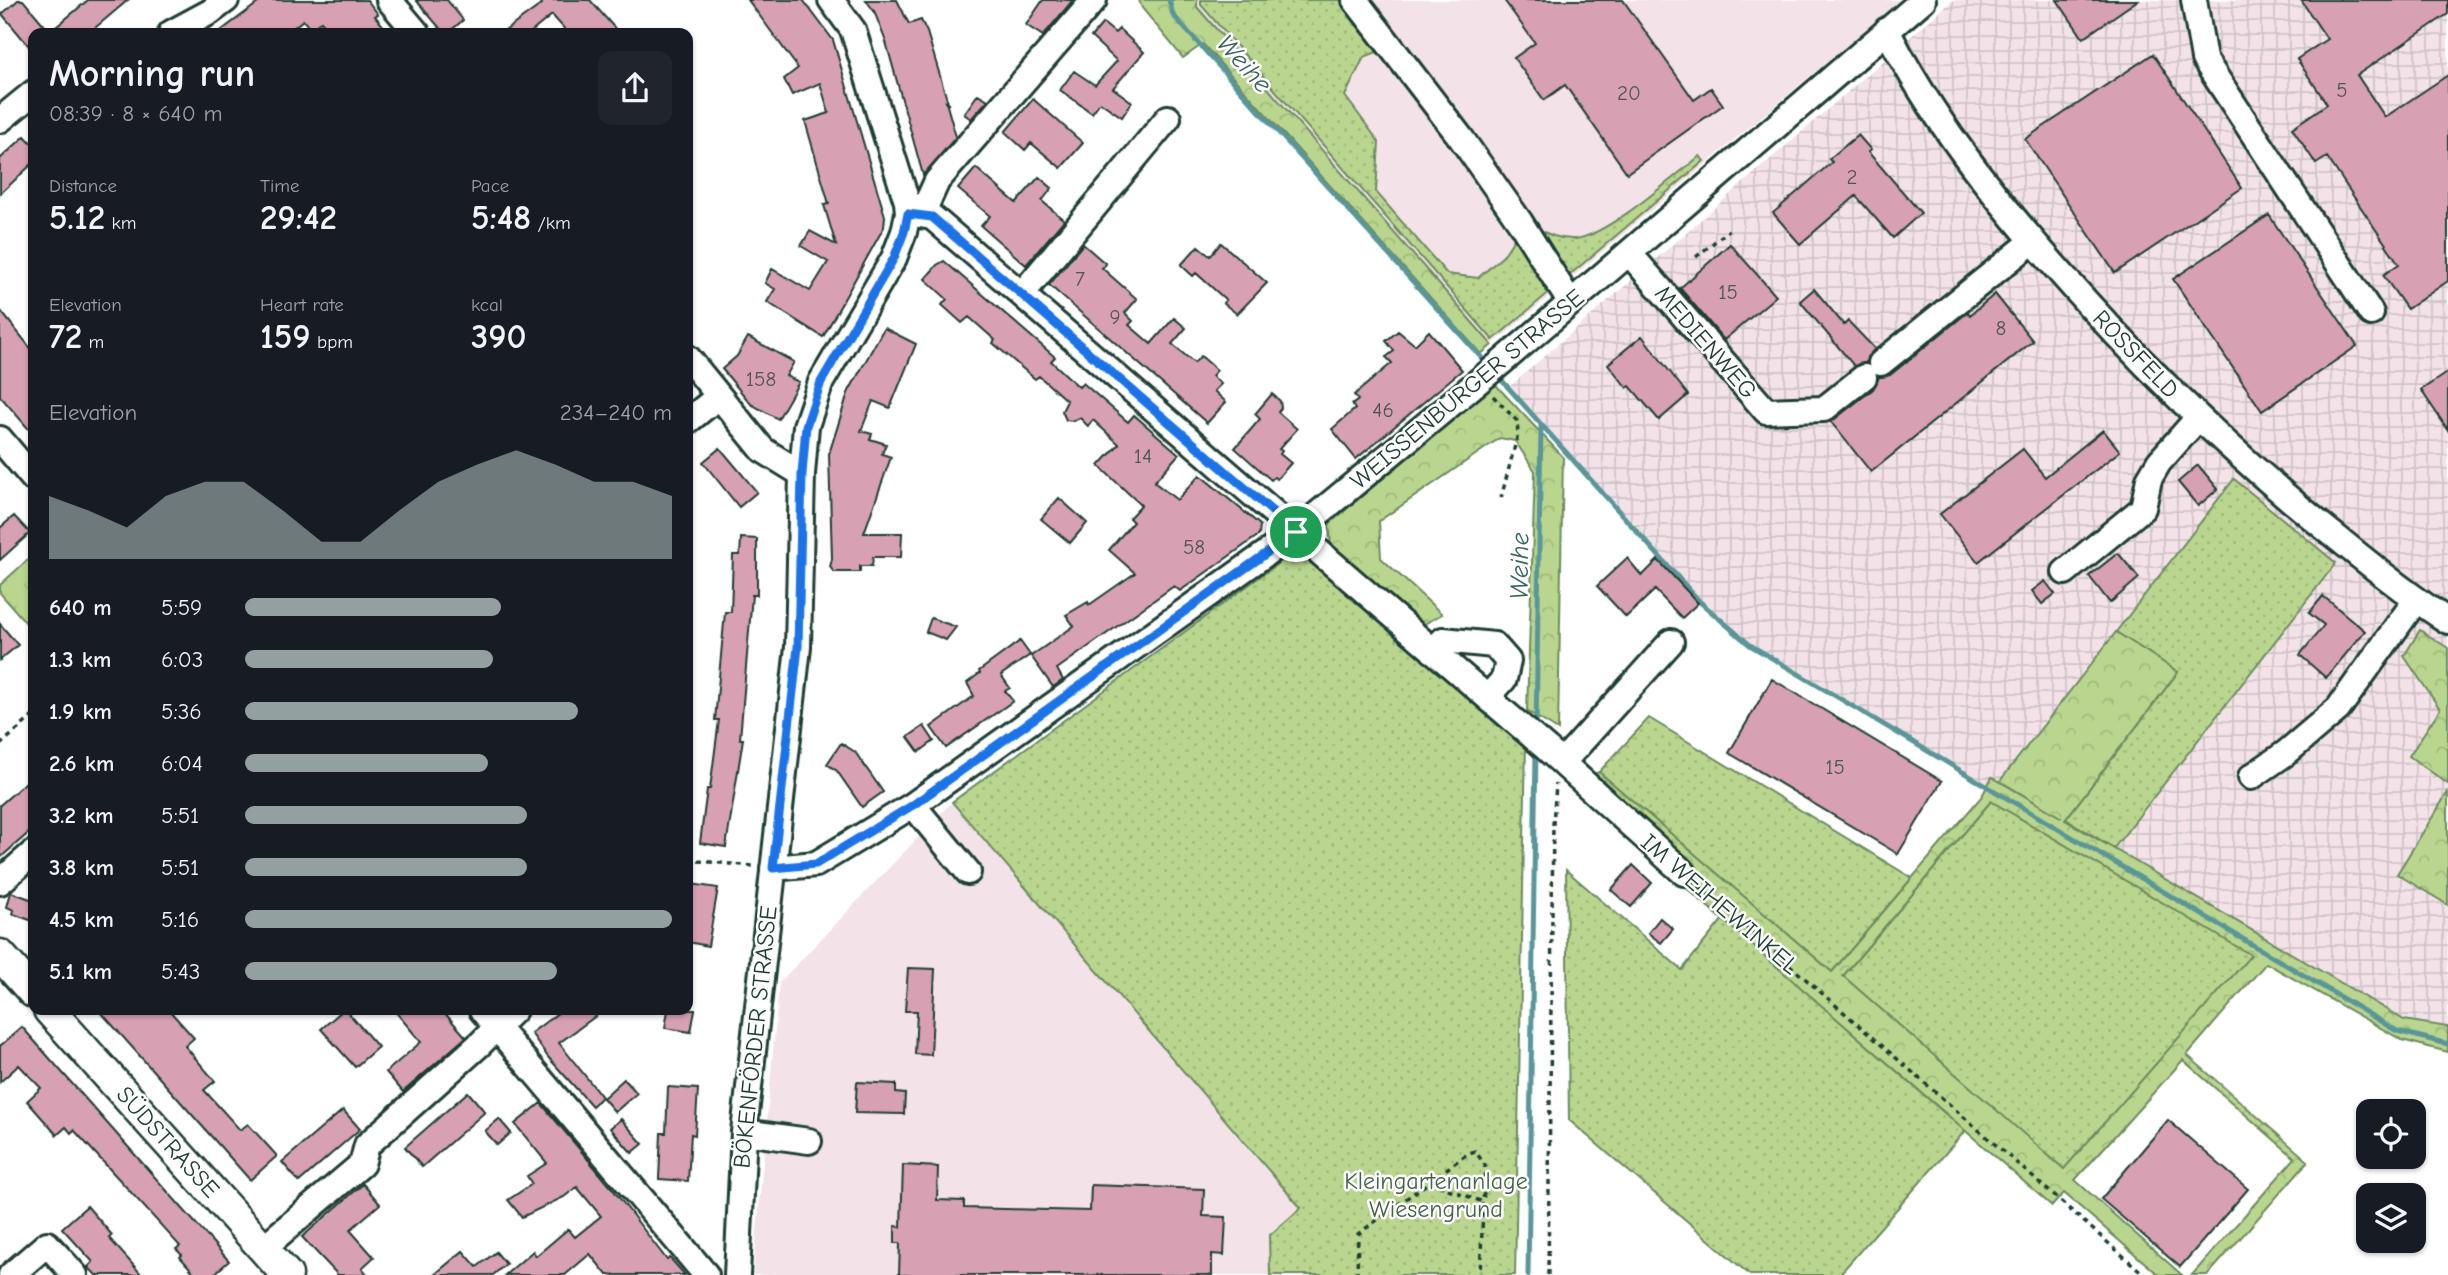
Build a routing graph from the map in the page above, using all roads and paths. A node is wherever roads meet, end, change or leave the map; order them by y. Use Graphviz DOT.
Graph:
graph roads {
  1 [pos="226,0"];
  2 [pos="389,0"];
  3 [pos="831,0"];
  4 [pos="1094,0"];
  5 [pos="1354,0"];
  6 [pos="1923,0"];
  7 [pos="2194,0"];
  8 [pos="182,28"];
  9 [pos="413,28"];
  10 [pos="1887,30"];
  11 [pos="28,97"];
  12 [pos="1168,118"];
  13 [pos="0,120"];
  14 [pos="917,215"];
  15 [pos="1729,230"];
  16 [pos="2033,241"];
  17 [pos="1629,253"];
  18 [pos="1696,257"];
  19 [pos="1022,294"];
  20 [pos="1570,302"];
  21 [pos="2371,313"];
  22 [pos="693,364"];
  23 [pos="1478,381"];
  24 [pos="719,396"];
  25 [pos="693,417"];
  26 [pos="2198,418"];
  27 [pos="0,439"];
  28 [pos="28,472"];
  29 [pos="802,474"];
  30 [pos="1502,498"];
  31 [pos="1296,532"];
  32 [pos="2065,572"];
  33 [pos="2416,600"];
  34 [pos="2448,621"];
  35 [pos="1671,642"];
  36 [pos="1433,651"];
  37 [pos="1488,697"];
  38 [pos="28,720"];
  39 [pos="0,745"];
  40 [pos="1555,756"];
  41 [pos="2251,777"];
  42 [pos="913,805"];
  43 [pos="28,857"];
  44 [pos="693,860"];
  45 [pos="773,868"];
  46 [pos="968,872"];
  47 [pos="1684,873"];
  48 [pos="0,882"];
  49 [pos="0,955"];
  50 [pos="28,986"];
  51 [pos="53,1015"];
  52 [pos="498,1016"];
  53 [pos="744,1132"];
  54 [pos="808,1141"];
  55 [pos="1429,1182"];
  56 [pos="1483,1202"];
  57 [pos="263,1248"];
  58 [pos="11,1275"];
  59 [pos="75,1275"];
  60 [pos="287,1275"];
  61 [pos="706,1275"];
  62 [pos="737,1275"];
  63 [pos="1357,1275"];
  64 [pos="1480,1275"];
  65 [pos="1548,1275"];
  66 [pos="2146,1275"];
  1 -- 8 [label="street"];
  2 -- 9 [label="street"];
  3 -- 14 [label="street, BÖKENFÖRDER STRASSE"];
  4 -- 14 [label="street"];
  5 -- 20 [label="street"];
  6 -- 10 [label="street, WEISSENBURGER STRASSE"];
  7 -- 21 [label="street"];
  10 -- 16 [label="street, ROSSFELD"];
  10 -- 17 [label="street, WEISSENBURGER STRASSE"];
  11 -- 13 [label="street"];
  12 -- 19 [label="street"];
  14 -- 19 [label="street, IM WEIHEWINKEL"];
  14 -- 29 [label="street, BÖKENFÖRDER STRASSE"];
  15 -- 18 [label="path"];
  16 -- 17 [label="street, MEDIENWEG"];
  16 -- 26 [label="street, ROSSFELD"];
  17 -- 20 [label="street, WEISSENBURGER STRASSE"];
  19 -- 31 [label="street, IM WEIHEWINKEL"];
  20 -- 23 [label="street, WEISSENBURGER STRASSE"];
  22 -- 24 [label="street"];
  23 -- 30 [label="path"];
  23 -- 31 [label="street, WEISSENBURGER STRASSE"];
  24 -- 25 [label="street"];
  24 -- 29 [label="street"];
  26 -- 32 [label="street"];
  26 -- 33 [label="street, ROSSFELD"];
  27 -- 28 [label="street"];
  29 -- 45 [label="street, BÖKENFÖRDER STRASSE"];
  31 -- 36 [label="street, IM WEIHEWINKEL"];
  31 -- 42 [label="street, WEISSENBURGER STRASSE"];
  33 -- 34 [label="street, ROSSFELD"];
  33 -- 41 [label="street"];
  35 -- 40 [label="street"];
  36 -- 37 [label="street, IM WEIHEWINKEL"];
  36 -- 37 [label="street"];
  37 -- 40 [label="street, IM WEIHEWINKEL"];
  38 -- 39 [label="path"];
  40 -- 47 [label="street, IM WEIHEWINKEL"];
  40 -- 65 [label="path"];
  42 -- 45 [label="street, WEISSENBURGER STRASSE"];
  42 -- 46 [label="street"];
  43 -- 48 [label="street"];
  44 -- 45 [label="path"];
  45 -- 53 [label="street, BÖKENFÖRDER STRASSE"];
  47 -- 66 [label="path, IM WEIHEWINKEL"];
  49 -- 50 [label="main road"];
  51 -- 57 [label="main road, SÜDSTRASSE"];
  52 -- 57 [label="street"];
  52 -- 61 [label="street"];
  53 -- 54 [label="street"];
  53 -- 62 [label="street, BÖKENFÖRDER STRASSE"];
  55 -- 56 [label="path"];
  55 -- 56 [label="path"];
  55 -- 63 [label="path"];
  56 -- 64 [label="path"];
  57 -- 60 [label="main road, SÜDSTRASSE"];
  58 -- 59 [label="street"];
}
